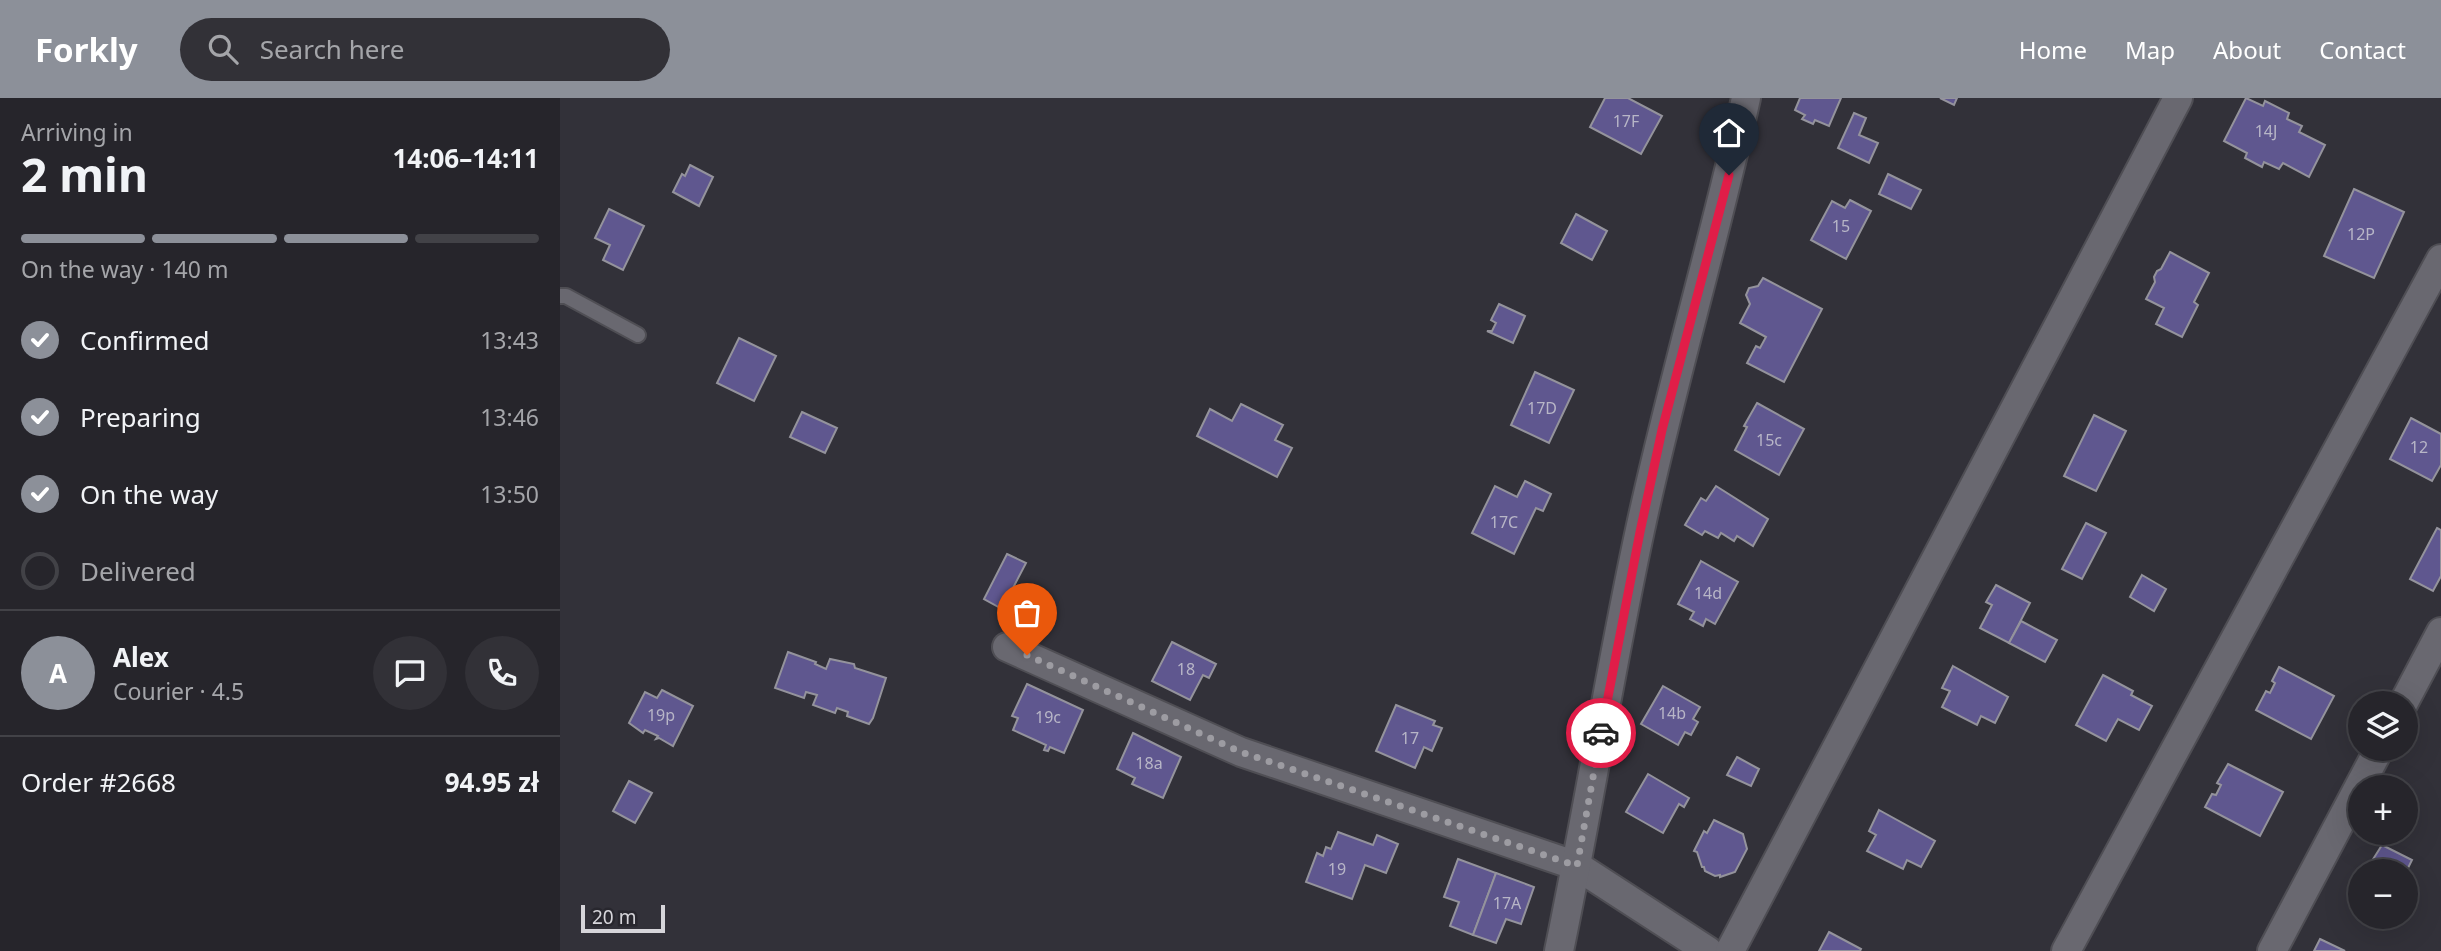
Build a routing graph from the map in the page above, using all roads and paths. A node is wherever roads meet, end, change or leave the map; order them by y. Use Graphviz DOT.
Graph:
graph roads {
  1 [pos="1746,98"];
  2 [pos="2178,98"];
  3 [pos="2441,259"];
  4 [pos="560,296"];
  5 [pos="638,335"];
  6 [pos="2441,632"];
  7 [pos="1007,647"];
  8 [pos="2410,691"];
  9 [pos="2373,761"];
  10 [pos="1577,866"];
  11 [pos="1559,951"];
  12 [pos="1708,951"];
  13 [pos="1730,951"];
  14 [pos="2066,951"];
  15 [pos="2272,951"];
  1 -- 10 [label="street"];
  2 -- 13 [label="street"];
  3 -- 14 [label="street"];
  4 -- 5 [label="lane"];
  6 -- 8 [label="street"];
  7 -- 10 [label="street"];
  9 -- 15 [label="street"];
  10 -- 11 [label="street"];
  10 -- 12 [label="street"];
}
